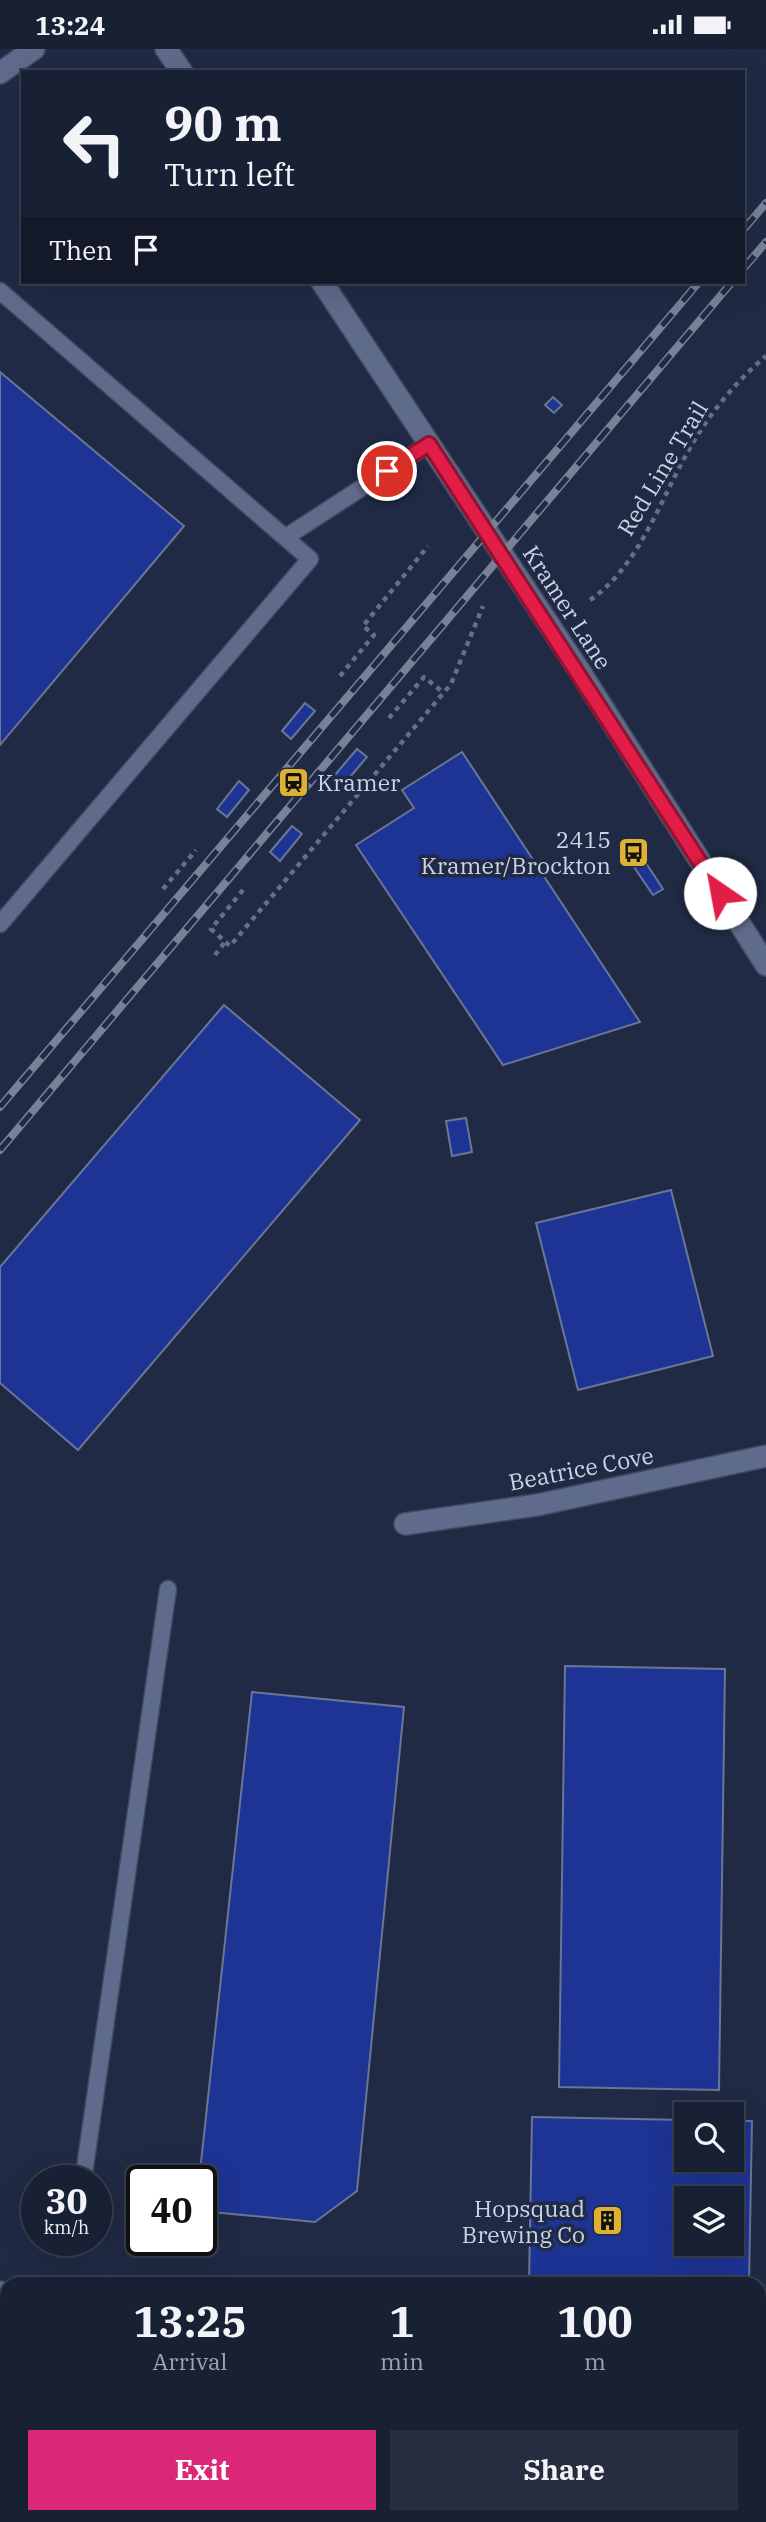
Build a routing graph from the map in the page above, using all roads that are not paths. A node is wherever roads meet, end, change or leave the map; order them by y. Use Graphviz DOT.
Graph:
graph roads {
  1 [pos="34,49"];
  2 [pos="166,49"];
  3 [pos="181,70"];
  4 [pos="0,73"];
  5 [pos="323,284"];
  6 [pos="0,291"];
  7 [pos="429,444"];
  8 [pos="286,537"];
  9 [pos="0,924"];
  10 [pos="766,965"];
  11 [pos="766,1456"];
  12 [pos="405,1524"];
  13 [pos="169,1589"];
  14 [pos="85,2165"];
  1 -- 4 [label="street"];
  2 -- 3 [label="street"];
  5 -- 7 [label="street, Kramer Lane"];
  6 -- 8 [label="lane"];
  7 -- 8 [label="lane"];
  7 -- 10 [label="street, Kramer Lane"];
  8 -- 9 [label="lane"];
  11 -- 12 [label="street, Beatrice Cove"];
  13 -- 14 [label="lane"];
}
